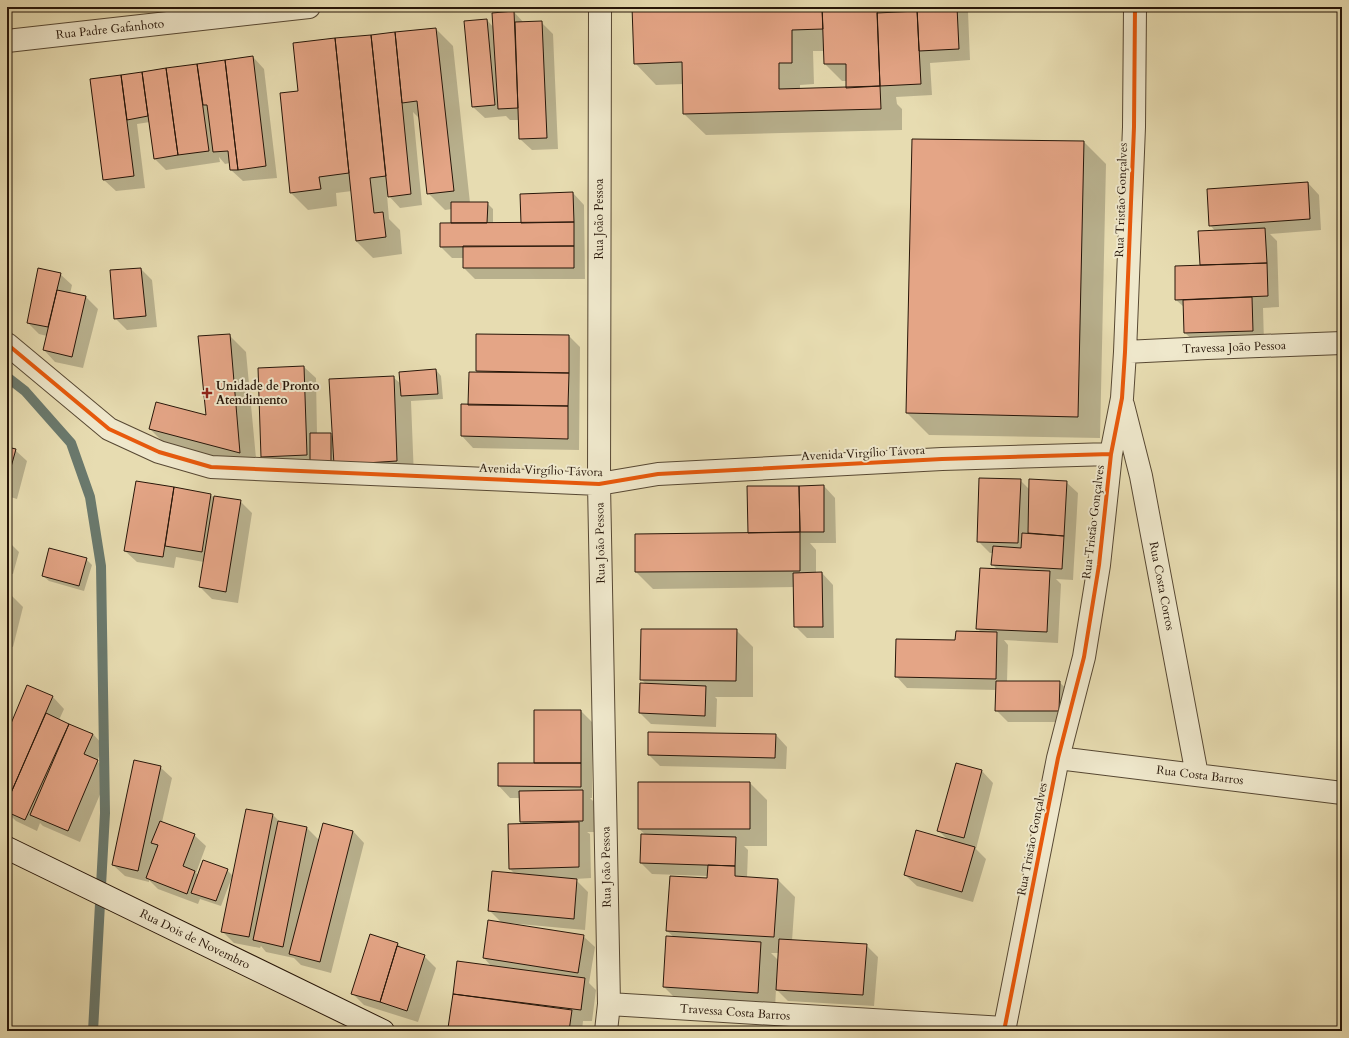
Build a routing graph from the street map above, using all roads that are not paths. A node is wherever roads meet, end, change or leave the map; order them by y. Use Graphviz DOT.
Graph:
graph roads {
  1 [pos="309,7"];
  2 [pos="600,7"];
  3 [pos="1135,7"];
  4 [pos="7,41"];
  5 [pos="1342,343"];
  6 [pos="7,344"];
  7 [pos="1125,352"];
  8 [pos="1122,398"];
  9 [pos="1111,454"];
  10 [pos="599,484"];
  11 [pos="1058,758"];
  12 [pos="1197,775"];
  13 [pos="1342,793"];
  14 [pos="7,848"];
  15 [pos="609,1004"];
  16 [pos="1004,1030"];
  17 [pos="383,1031"];
  18 [pos="606,1031"];
  1 -- 4 [label="street, Rua Padre Gafanhoto"];
  2 -- 10 [label="street, Rua João Pessoa"];
  3 -- 7 [label="street, Rua Tristão Gonçalves"];
  5 -- 7 [label="street, Travessa João Pessoa"];
  6 -- 10 [label="street, Avenida Virgílio Távora"];
  7 -- 8 [label="street, Rua Tristão Gonçalves"];
  8 -- 9 [label="street, Rua Tristão Gonçalves"];
  8 -- 12 [label="street, Rua Costa Corros"];
  9 -- 10 [label="street, Avenida Virgílio Távora"];
  9 -- 11 [label="street, Rua Tristão Gonçalves"];
  10 -- 15 [label="street, Rua João Pessoa"];
  11 -- 12 [label="street, Rua Costa Barros"];
  11 -- 16 [label="street, Rua Tristão Gonçalves"];
  12 -- 13 [label="street, Rua Costa Barros"];
  14 -- 17 [label="street, Rua Dois de Novembro"];
  15 -- 16 [label="street, Travessa Costa Barros"];
  15 -- 18 [label="street, Rua João Pessoa"];
}
